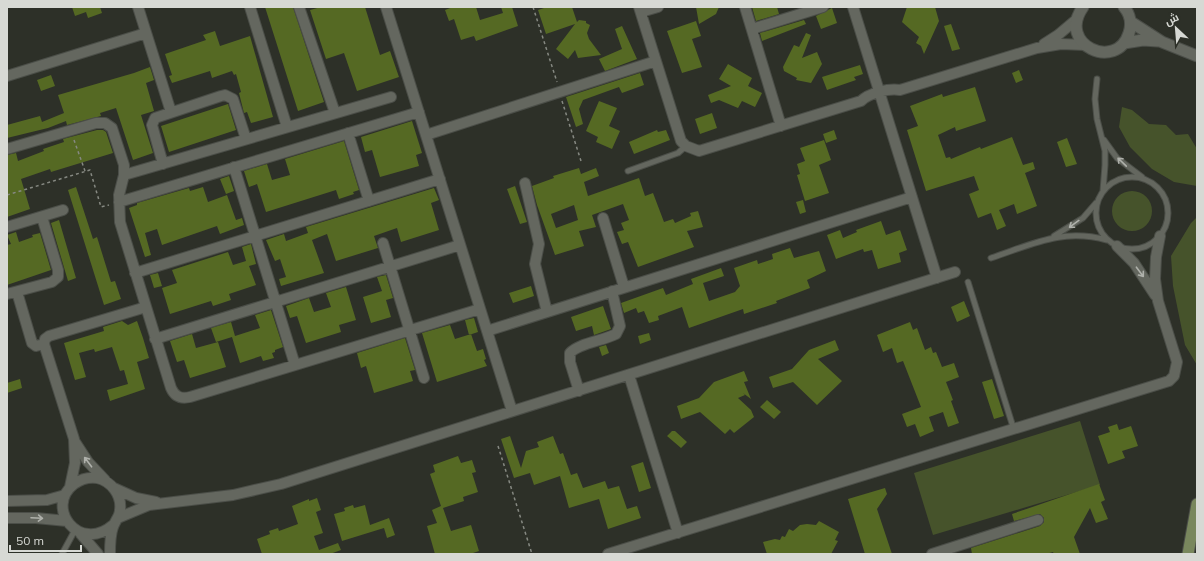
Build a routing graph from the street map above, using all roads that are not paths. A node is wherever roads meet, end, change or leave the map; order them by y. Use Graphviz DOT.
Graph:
graph roads {
  1 [pos="138,7"];
  2 [pos="250,7"];
  3 [pos="299,7"];
  4 [pos="386,7"];
  5 [pos="658,7"];
  6 [pos="745,7"];
  7 [pos="823,7"];
  8 [pos="853,7"];
  9 [pos="1083,7"];
  10 [pos="1124,7"];
  11 [pos="640,10"];
  12 [pos="1076,19"];
  13 [pos="1130,22"];
  14 [pos="752,29"];
  15 [pos="146,33"];
  16 [pos="1124,42"];
  17 [pos="1162,42"];
  18 [pos="1085,45"];
  19 [pos="1037,48"];
  20 [pos="1197,56"];
  21 [pos="656,61"];
  22 [pos="7,76"];
  23 [pos="1097,79"];
  24 [pos="880,96"];
  25 [pos="391,97"];
  26 [pos="171,112"];
  27 [pos="419,112"];
  28 [pos="335,113"];
  29 [pos="782,126"];
  30 [pos="287,127"];
  31 [pos="348,133"];
  32 [pos="426,135"];
  33 [pos="1103,138"];
  34 [pos="246,139"];
  35 [pos="686,146"];
  36 [pos="7,149"];
  37 [pos="163,164"];
  38 [pos="234,168"];
  39 [pos="628,171"];
  40 [pos="124,175"];
  41 [pos="440,180"];
  42 [pos="1146,180"];
  43 [pos="525,183"];
  44 [pos="1102,192"];
  45 [pos="912,197"];
  46 [pos="369,201"];
  47 [pos="119,202"];
  48 [pos="1097,203"];
  49 [pos="63,210"];
  50 [pos="42,217"];
  51 [pos="603,218"];
  52 [pos="7,227"];
  53 [pos="255,236"];
  54 [pos="1160,236"];
  55 [pos="1047,239"];
  56 [pos="1108,240"];
  57 [pos="383,243"];
  58 [pos="460,245"];
  59 [pos="1118,246"];
  60 [pos="991,258"];
  61 [pos="390,266"];
  62 [pos="956,272"];
  63 [pos="135,273"];
  64 [pos="937,278"];
  65 [pos="968,282"];
  66 [pos="624,287"];
  67 [pos="612,291"];
  68 [pos="12,293"];
  69 [pos="1158,301"];
  70 [pos="276,302"];
  71 [pos="146,307"];
  72 [pos="480,309"];
  73 [pos="547,312"];
  74 [pos="410,330"];
  75 [pos="487,331"];
  76 [pos="155,339"];
  77 [pos="44,344"];
  78 [pos="295,365"];
  79 [pos="629,375"];
  80 [pos="424,378"];
  81 [pos="579,390"];
  82 [pos="512,411"];
  83 [pos="1014,430"];
  84 [pos="74,439"];
  85 [pos="110,485"];
  86 [pos="68,491"];
  87 [pos="7,501"];
  88 [pos="160,503"];
  89 [pos="1197,504"];
  90 [pos="7,518"];
  91 [pos="1038,520"];
  92 [pos="67,521"];
  93 [pos="116,521"];
  94 [pos="78,531"];
  95 [pos="678,533"];
  96 [pos="957,550"];
  97 [pos="62,554"];
  98 [pos="98,554"];
  99 [pos="110,554"];
  100 [pos="608,554"];
  101 [pos="932,554"];
  102 [pos="1188,554"];
  1 -- 15 [label="street"];
  2 -- 30 [label="street"];
  3 -- 28 [label="street"];
  4 -- 27 [label="street"];
  5 -- 11 [label="street"];
  6 -- 14 [label="street"];
  7 -- 14 [label="street"];
  8 -- 24 [label="street"];
  9 -- 12 [label="street"];
  10 -- 13 [label="street"];
  11 -- 21 [label="street"];
  12 -- 18 [label="street"];
  12 -- 19 [label="street"];
  13 -- 16 [label="street"];
  13 -- 17 [label="street"];
  14 -- 29 [label="street"];
  15 -- 22 [label="street"];
  15 -- 26 [label="street"];
  16 -- 17 [label="street"];
  16 -- 18 [label="street"];
  17 -- 20 [label="street"];
  18 -- 19 [label="street"];
  19 -- 24 [label="street"];
  21 -- 32 [label="street"];
  21 -- 35 [label="street"];
  23 -- 33 [label="lane"];
  24 -- 29 [label="street"];
  24 -- 45 [label="street"];
  25 -- 28 [label="street"];
  26 -- 34 [label="street"];
  26 -- 37 [label="street"];
  27 -- 31 [label="street"];
  27 -- 32 [label="street"];
  28 -- 30 [label="street"];
  29 -- 35 [label="street"];
  30 -- 34 [label="street"];
  31 -- 38 [label="street"];
  31 -- 46 [label="street"];
  32 -- 41 [label="street"];
  42 -- 33 [label="lane, one-way"];
  33 -- 44 [label="lane"];
  34 -- 37 [label="street"];
  35 -- 39 [label="lane"];
  36 -- 40 [label="street"];
  37 -- 40 [label="street"];
  38 -- 47 [label="street"];
  38 -- 53 [label="street"];
  40 -- 47 [label="street"];
  41 -- 46 [label="street"];
  41 -- 58 [label="street"];
  42 -- 44 [label="lane"];
  42 -- 54 [label="lane"];
  43 -- 73 [label="street"];
  44 -- 48 [label="lane"];
  45 -- 64 [label="street"];
  45 -- 66 [label="street"];
  46 -- 53 [label="street"];
  47 -- 63 [label="street"];
  48 -- 55 [label="lane, one-way"];
  48 -- 56 [label="lane"];
  49 -- 50 [label="street"];
  50 -- 52 [label="street"];
  50 -- 68 [label="street"];
  51 -- 66 [label="street"];
  53 -- 63 [label="street"];
  53 -- 70 [label="street"];
  54 -- 59 [label="lane"];
  54 -- 69 [label="street"];
  55 -- 56 [label="lane"];
  55 -- 60 [label="lane"];
  56 -- 59 [label="lane"];
  57 -- 61 [label="street"];
  58 -- 61 [label="street"];
  58 -- 72 [label="street"];
  59 -- 69 [label="street, one-way"];
  61 -- 70 [label="street"];
  61 -- 74 [label="street"];
  62 -- 64 [label="street"];
  63 -- 71 [label="street"];
  64 -- 79 [label="street"];
  65 -- 83 [label="lane"];
  66 -- 67 [label="street"];
  67 -- 73 [label="street"];
  67 -- 81 [label="street"];
  68 -- 77 [label="street"];
  69 -- 83 [label="street"];
  70 -- 76 [label="street"];
  70 -- 78 [label="street"];
  71 -- 76 [label="street"];
  71 -- 77 [label="street"];
  72 -- 74 [label="street"];
  72 -- 75 [label="street"];
  73 -- 75 [label="street"];
  74 -- 78 [label="street"];
  74 -- 80 [label="street"];
  75 -- 82 [label="street"];
  76 -- 78 [label="street"];
  77 -- 84 [label="street"];
  79 -- 81 [label="street"];
  79 -- 95 [label="street"];
  81 -- 82 [label="street"];
  82 -- 88 [label="street"];
  83 -- 95 [label="street"];
  85 -- 84 [label="street, one-way"];
  84 -- 86 [label="street"];
  85 -- 86 [label="street"];
  85 -- 88 [label="street"];
  85 -- 93 [label="street"];
  86 -- 87 [label="street"];
  86 -- 92 [label="street"];
  88 -- 93 [label="street"];
  89 -- 102 [label="main road"];
  90 -- 92 [label="street, one-way"];
  91 -- 96 [label="street"];
  92 -- 94 [label="street"];
  93 -- 94 [label="street"];
  93 -- 99 [label="street"];
  94 -- 97 [label="lane"];
  94 -- 98 [label="street"];
  95 -- 100 [label="street"];
  96 -- 101 [label="street"];
}
